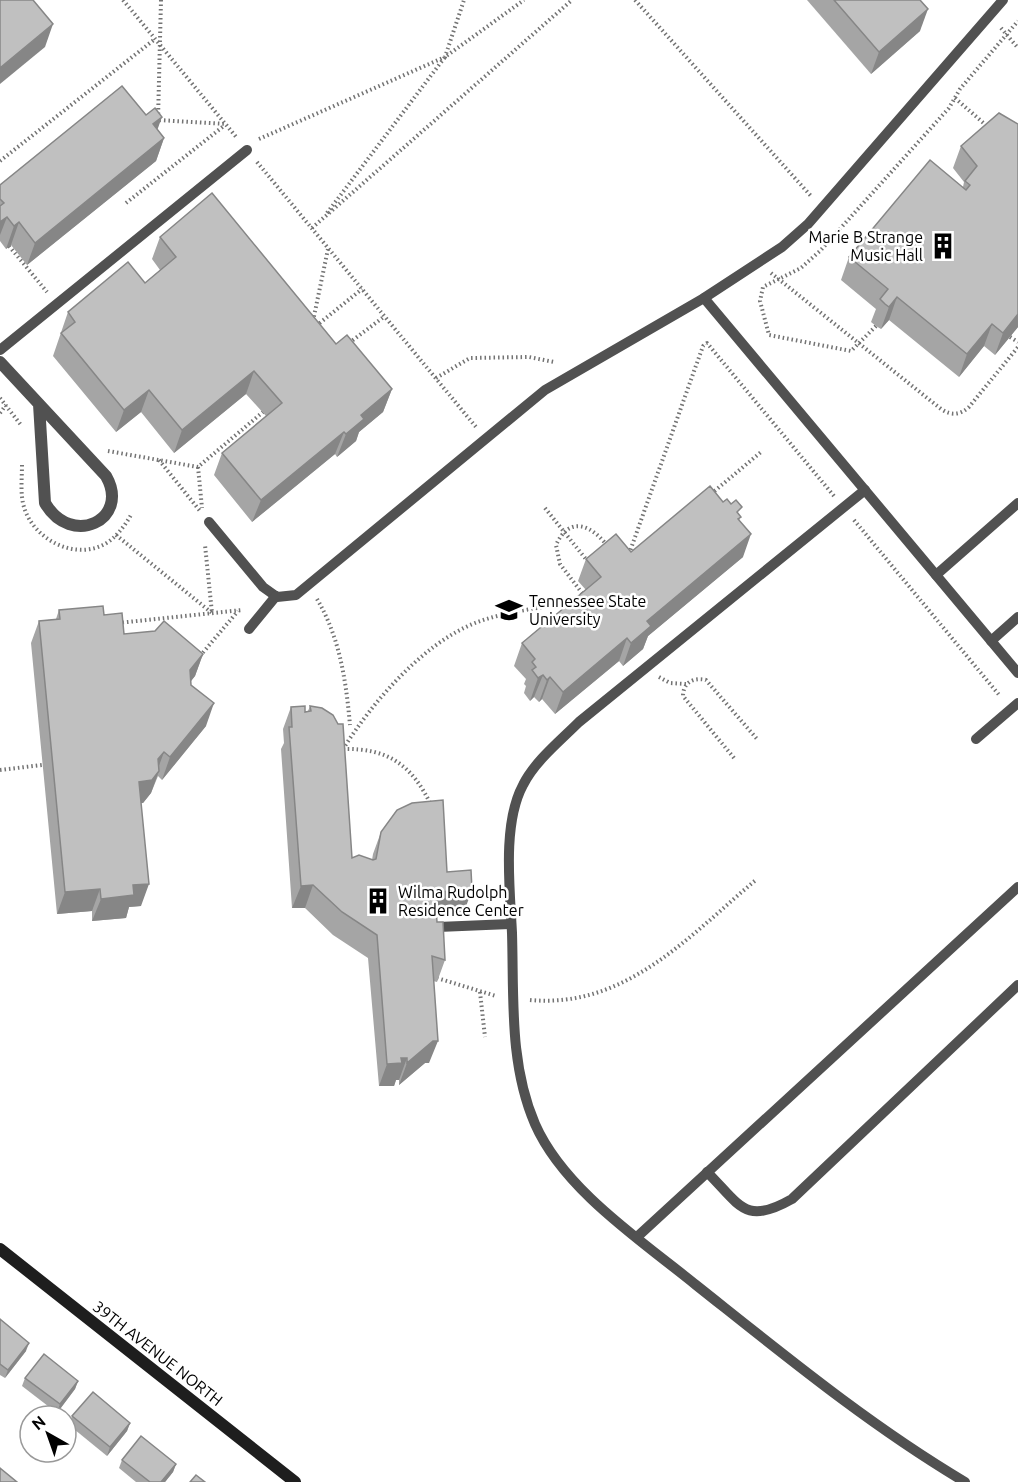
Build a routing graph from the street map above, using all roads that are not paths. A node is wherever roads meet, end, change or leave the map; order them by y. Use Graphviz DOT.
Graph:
graph roads {
  1 [pos="1003,0"];
  2 [pos="245,148"];
  3 [pos="704,298"];
  4 [pos="0,350"];
  5 [pos="0,362"];
  6 [pos="39,404"];
  7 [pos="865,490"];
  8 [pos="1018,504"];
  9 [pos="209,522"];
  10 [pos="936,575"];
  11 [pos="276,596"];
  12 [pos="1018,616"];
  13 [pos="249,629"];
  14 [pos="991,641"];
  15 [pos="1018,673"];
  16 [pos="1014,706"];
  17 [pos="976,739"];
  18 [pos="1018,887"];
  19 [pos="511,924"];
  20 [pos="438,927"];
  21 [pos="1018,985"];
  22 [pos="707,1172"];
  23 [pos="637,1237"];
  24 [pos="0,1250"];
  25 [pos="295,1482"];
  26 [pos="965,1482"];
  1 -- 3 [label="lane"];
  2 -- 4 [label="lane"];
  3 -- 7 [label="lane"];
  3 -- 11 [label="lane"];
  5 -- 6 [label="street"];
  6 -- 6 [label="street"];
  7 -- 10 [label="lane"];
  7 -- 19 [label="lane"];
  8 -- 10 [label="lane"];
  9 -- 11 [label="lane"];
  10 -- 14 [label="lane"];
  11 -- 13 [label="lane"];
  12 -- 14 [label="lane"];
  14 -- 15 [label="lane"];
  16 -- 17 [label="lane"];
  18 -- 22 [label="lane"];
  19 -- 20 [label="lane"];
  19 -- 23 [label="lane"];
  21 -- 22 [label="lane"];
  22 -- 23 [label="lane"];
  23 -- 26 [label="lane"];
  24 -- 25 [label="street, 39TH AVENUE NORTH"];
}
